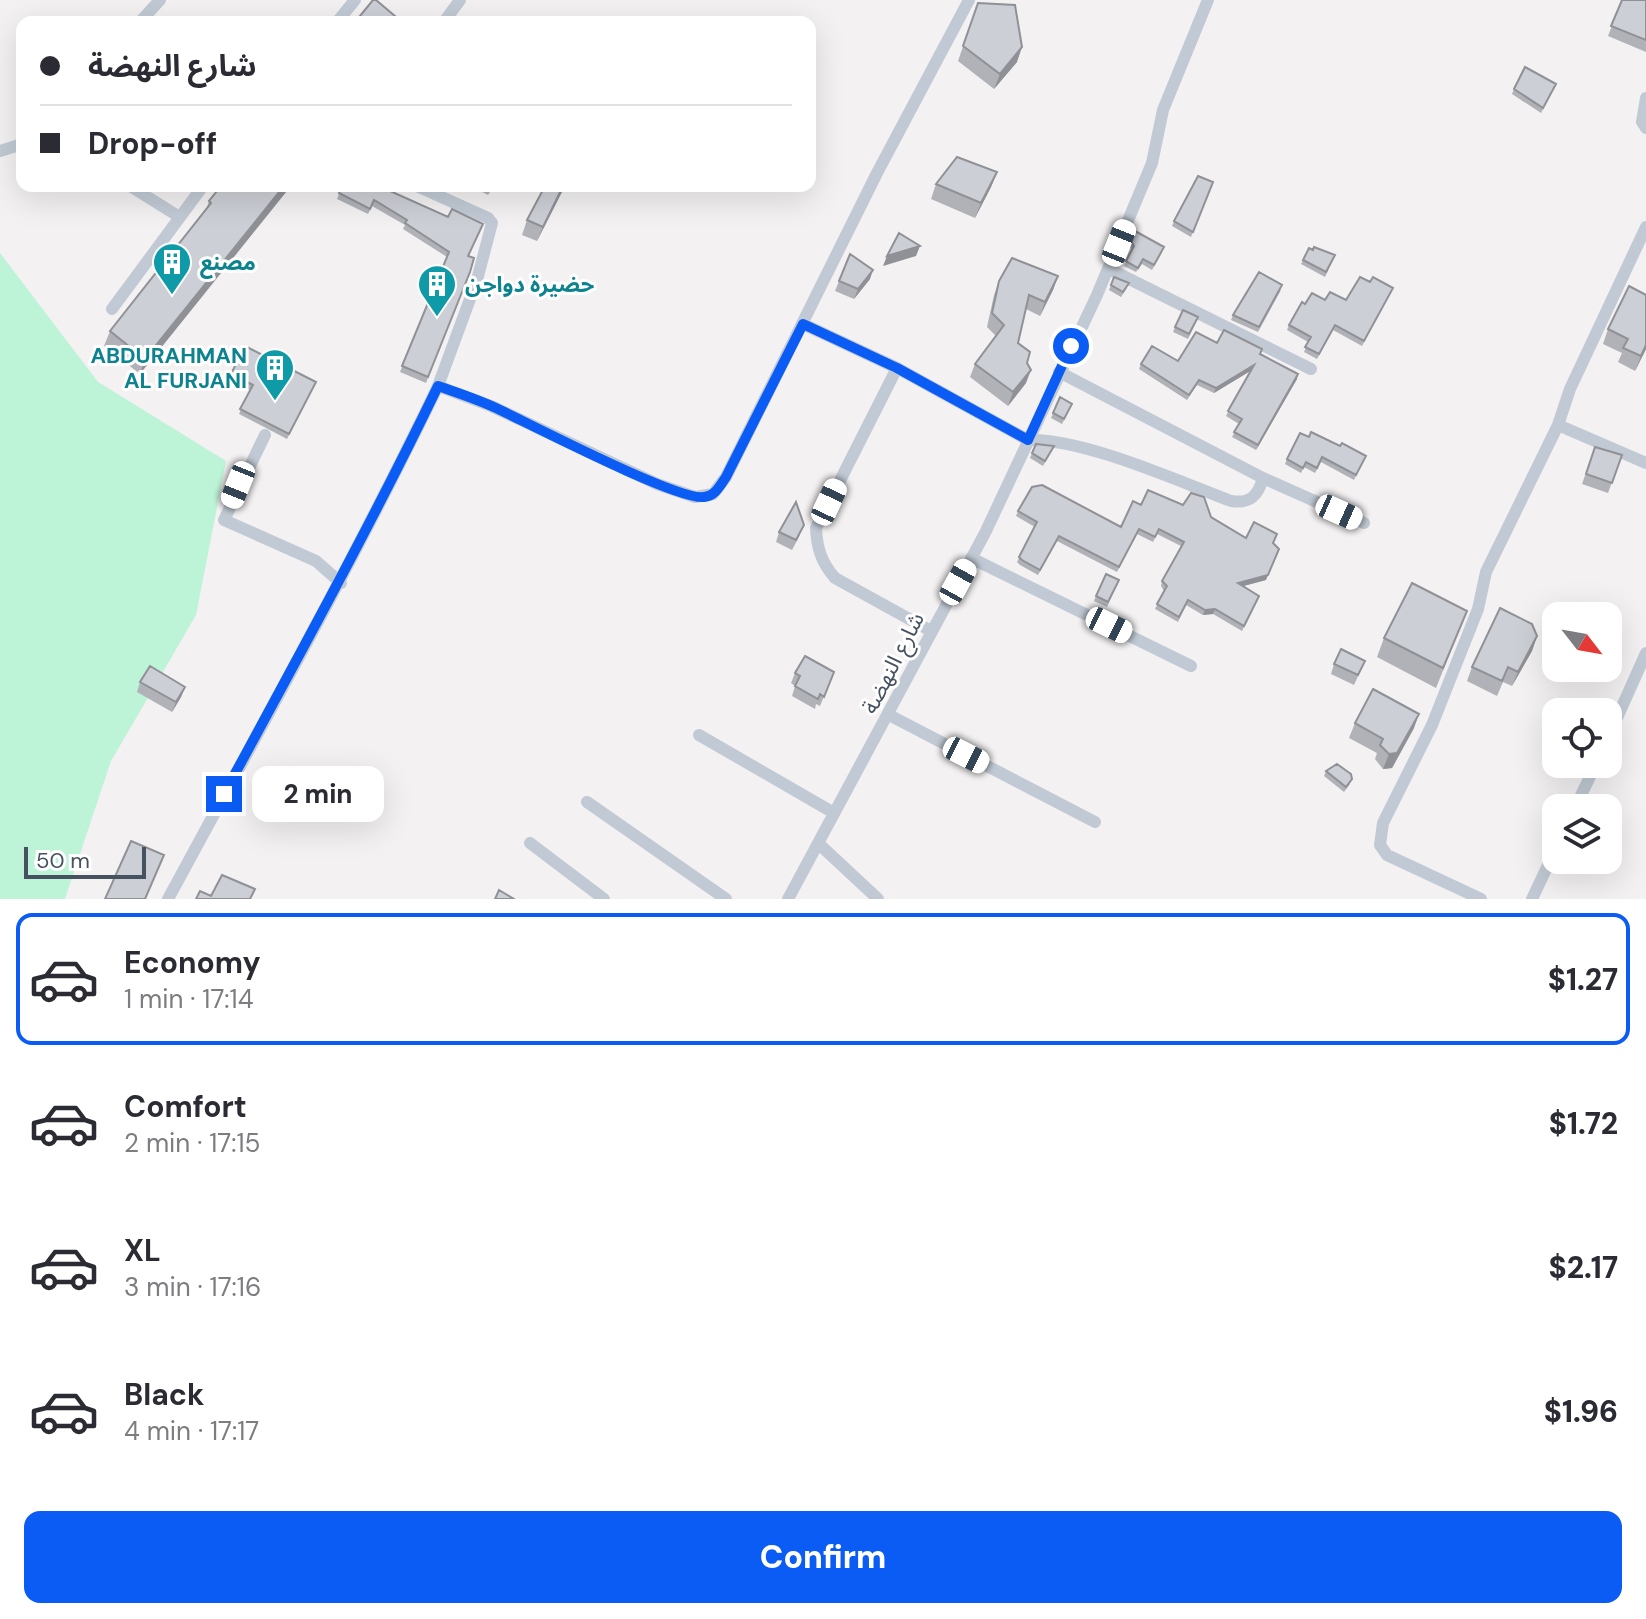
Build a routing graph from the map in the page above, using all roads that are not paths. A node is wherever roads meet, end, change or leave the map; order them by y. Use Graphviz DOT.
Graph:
graph roads {
  1 [pos="160,0"];
  2 [pos="355,0"];
  3 [pos="969,0"];
  4 [pos="1208,0"];
  5 [pos="145,16"];
  6 [pos="342,16"];
  7 [pos="1646,98"];
  8 [pos="1646,128"];
  9 [pos="140,192"];
  10 [pos="198,192"];
  11 [pos="430,192"];
  12 [pos="178,216"];
  13 [pos="1646,227"];
  14 [pos="1109,269"];
  15 [pos="112,309"];
  16 [pos="803,324"];
  17 [pos="897,368"];
  18 [pos="1311,369"];
  19 [pos="1059,372"];
  20 [pos="438,386"];
  21 [pos="1558,425"];
  22 [pos="265,435"];
  23 [pos="1028,440"];
  24 [pos="1646,463"];
  25 [pos="1263,478"];
  26 [pos="1364,523"];
  27 [pos="971,558"];
  28 [pos="341,583"];
  29 [pos="931,631"];
  30 [pos="1646,653"];
  31 [pos="1191,666"];
  32 [pos="1622,707"];
  33 [pos="889,715"];
  34 [pos="699,735"];
  35 [pos="587,802"];
  36 [pos="834,813"];
  37 [pos="1095,822"];
  38 [pos="530,843"];
  39 [pos="819,844"];
  40 [pos="1544,874"];
  41 [pos="168,899"];
  42 [pos="604,899"];
  43 [pos="726,899"];
  44 [pos="788,899"];
  45 [pos="878,899"];
  46 [pos="1481,899"];
  47 [pos="1532,899"];
  1 -- 5 [label="street"];
  2 -- 6 [label="street"];
  3 -- 16 [label="street"];
  4 -- 14 [label="street, شارع النهضة"];
  7 -- 8 [label="street"];
  9 -- 12 [label="street"];
  10 -- 12 [label="street"];
  11 -- 20 [label="street"];
  12 -- 15 [label="street"];
  13 -- 21 [label="street"];
  14 -- 18 [label="street"];
  14 -- 19 [label="street, شارع النهضة"];
  16 -- 17 [label="street"];
  16 -- 20 [label="street"];
  17 -- 23 [label="street"];
  17 -- 29 [label="street"];
  19 -- 23 [label="street, شارع النهضة"];
  19 -- 25 [label="street"];
  20 -- 28 [label="street"];
  21 -- 24 [label="street"];
  21 -- 46 [label="street"];
  22 -- 28 [label="street"];
  23 -- 25 [label="street"];
  23 -- 27 [label="street, شارع النهضة"];
  25 -- 26 [label="street"];
  27 -- 29 [label="street, شارع النهضة"];
  27 -- 31 [label="street"];
  28 -- 41 [label="street"];
  29 -- 33 [label="street, شارع النهضة"];
  30 -- 32 [label="street"];
  33 -- 36 [label="street, شارع النهضة"];
  33 -- 37 [label="street"];
  34 -- 36 [label="street"];
  35 -- 43 [label="street"];
  36 -- 39 [label="street, شارع النهضة"];
  38 -- 42 [label="street"];
  39 -- 44 [label="street, شارع النهضة"];
  39 -- 45 [label="street"];
  40 -- 47 [label="street"];
}
